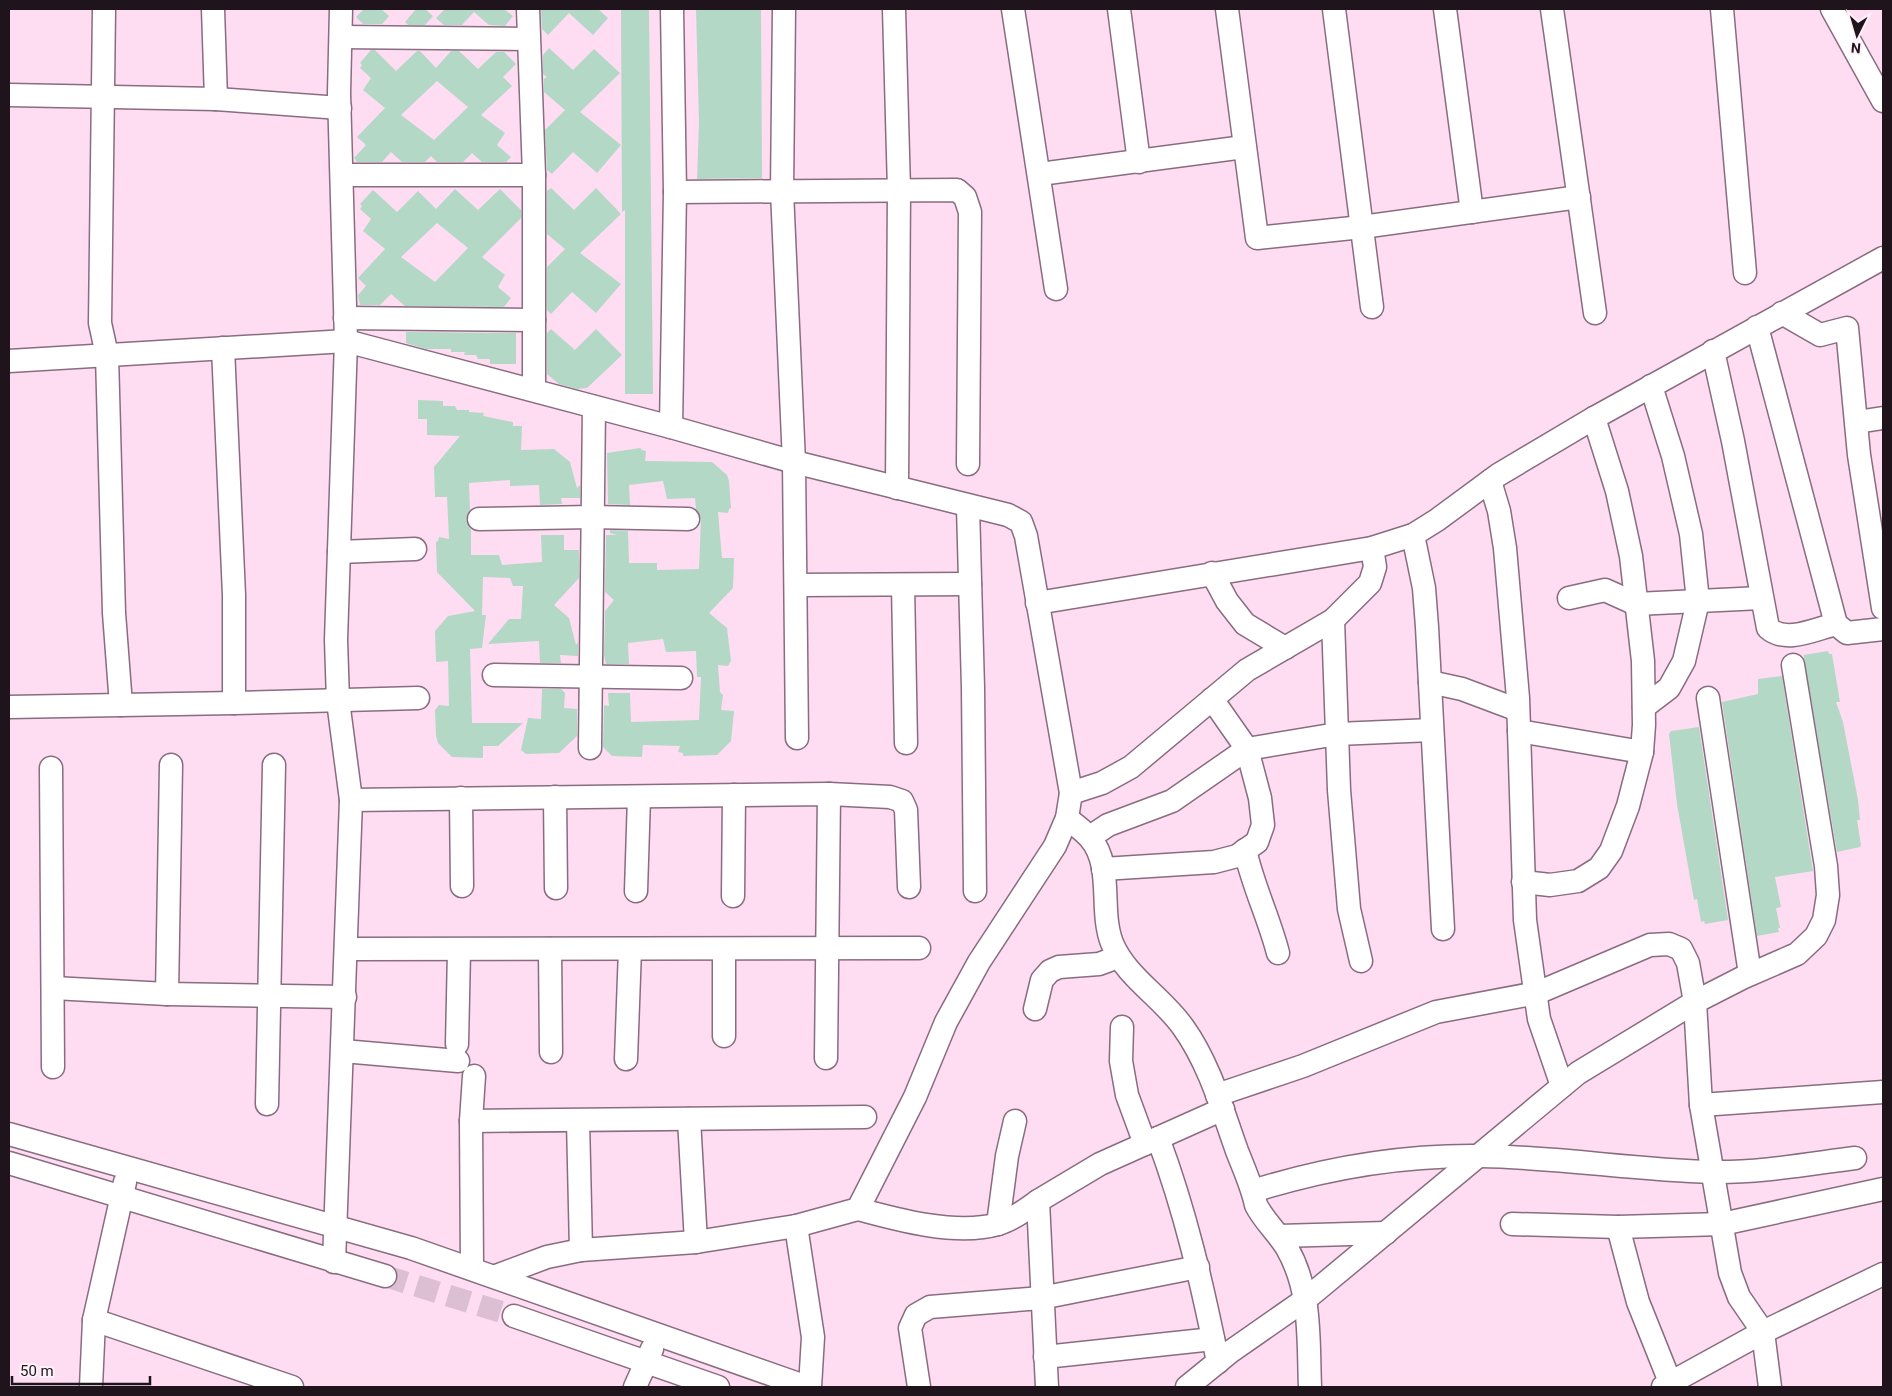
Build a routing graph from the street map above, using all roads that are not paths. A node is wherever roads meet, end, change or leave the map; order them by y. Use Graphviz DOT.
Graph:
graph roads {
  1 [pos="104,9"];
  2 [pos="213,9"];
  3 [pos="341,9"];
  4 [pos="528,9"];
  5 [pos="672,9"];
  6 [pos="784,9"];
  7 [pos="894,9"];
  8 [pos="1013,9"];
  9 [pos="1119,9"];
  10 [pos="1227,9"];
  11 [pos="1334,9"];
  12 [pos="1446,9"];
  13 [pos="1552,9"];
  14 [pos="1722,9"];
  15 [pos="1832,9"];
  16 [pos="341,37"];
  17 [pos="528,38"];
  18 [pos="9,95"];
  19 [pos="102,97"];
  20 [pos="216,99"];
  21 [pos="1883,101"];
  22 [pos="340,108"];
  23 [pos="1244,147"];
  24 [pos="1139,162"];
  25 [pos="1040,174"];
  26 [pos="342,175"];
  27 [pos="534,175"];
  28 [pos="899,190"];
  29 [pos="782,191"];
  30 [pos="675,192"];
  31 [pos="1579,197"];
  32 [pos="1472,212"];
  33 [pos="1362,228"];
  34 [pos="1883,258"];
  35 [pos="1745,273"];
  36 [pos="1056,290"];
  37 [pos="1372,307"];
  38 [pos="1595,313"];
  39 [pos="1782,313"];
  40 [pos="345,318"];
  41 [pos="534,320"];
  42 [pos="1757,327"];
  43 [pos="346,341"];
  44 [pos="223,348"];
  45 [pos="1713,352"];
  46 [pos="107,355"];
  47 [pos="9,361"];
  48 [pos="1651,386"];
  49 [pos="534,390"];
  50 [pos="594,407"];
  51 [pos="1594,418"];
  52 [pos="1883,418"];
  53 [pos="1857,422"];
  54 [pos="671,427"];
  55 [pos="794,462"];
  56 [pos="968,464"];
  57 [pos="1490,481"];
  58 [pos="897,488"];
  59 [pos="968,506"];
  60 [pos="592,517"];
  61 [pos="688,518"];
  62 [pos="479,520"];
  63 [pos="1412,535"];
  64 [pos="1372,548"];
  65 [pos="415,549"];
  66 [pos="339,552"];
  67 [pos="1212,573"];
  68 [pos="970,584"];
  69 [pos="796,585"];
  70 [pos="903,585"];
  71 [pos="1569,598"];
  72 [pos="1762,598"];
  73 [pos="1698,601"];
  74 [pos="1037,603"];
  75 [pos="1636,604"];
  76 [pos="1883,608"];
  77 [pos="1333,620"];
  78 [pos="1836,624"];
  79 [pos="1883,629"];
  80 [pos="1284,648"];
  81 [pos="1793,665"];
  82 [pos="494,675"];
  83 [pos="591,677"];
  84 [pos="681,678"];
  85 [pos="1430,682"];
  86 [pos="418,698"];
  87 [pos="1708,698"];
  88 [pos="1212,699"];
  89 [pos="338,701"];
  90 [pos="234,703"];
  91 [pos="121,705"];
  92 [pos="9,707"];
  93 [pos="1644,707"];
  94 [pos="1518,721"];
  95 [pos="1432,730"];
  96 [pos="1337,734"];
  97 [pos="797,738"];
  98 [pos="906,743"];
  99 [pos="590,748"];
  100 [pos="1247,749"];
  101 [pos="1642,752"];
  102 [pos="171,765"];
  103 [pos="274,765"];
  104 [pos="51,768"];
  105 [pos="1071,793"];
  106 [pos="829,794"];
  107 [pos="734,796"];
  108 [pos="639,797"];
  109 [pos="461,798"];
  110 [pos="555,798"];
  111 [pos="352,800"];
  112 [pos="1067,818"];
  113 [pos="1090,837"];
  114 [pos="1245,850"];
  115 [pos="1103,869"];
  116 [pos="1523,882"];
  117 [pos="462,886"];
  118 [pos="909,887"];
  119 [pos="556,888"];
  120 [pos="975,891"];
  121 [pos="636,892"];
  122 [pos="733,896"];
  123 [pos="1443,929"];
  124 [pos="919,948"];
  125 [pos="347,949"];
  126 [pos="550,949"];
  127 [pos="630,949"];
  128 [pos="724,949"];
  129 [pos="828,949"];
  130 [pos="459,951"];
  131 [pos="1278,954"];
  132 [pos="1118,957"];
  133 [pos="1361,961"];
  134 [pos="1750,974"];
  135 [pos="53,988"];
  136 [pos="1537,993"];
  137 [pos="167,994"];
  138 [pos="268,997"];
  139 [pos="345,997"];
  140 [pos="1695,1002"];
  141 [pos="1035,1009"];
  142 [pos="1122,1027"];
  143 [pos="724,1036"];
  144 [pos="343,1051"];
  145 [pos="551,1052"];
  146 [pos="826,1058"];
  147 [pos="626,1059"];
  148 [pos="463,1060"];
  149 [pos="53,1067"];
  150 [pos="1562,1086"];
  151 [pos="1883,1092"];
  152 [pos="1220,1102"];
  153 [pos="266,1104"];
  154 [pos="1701,1105"];
  155 [pos="865,1117"];
  156 [pos="689,1119"];
  157 [pos="472,1121"];
  158 [pos="578,1121"];
  159 [pos="1015,1121"];
  160 [pos="9,1134"];
  161 [pos="1152,1141"];
  162 [pos="1480,1156"];
  163 [pos="1855,1158"];
  164 [pos="9,1163"];
  165 [pos="129,1169"];
  166 [pos="1714,1172"];
  167 [pos="1883,1189"];
  168 [pos="1253,1191"];
  169 [pos="122,1195"];
  170 [pos="858,1210"];
  171 [pos="1034,1210"];
  172 [pos="998,1224"];
  173 [pos="1512,1224"];
  174 [pos="1722,1224"];
  175 [pos="335,1226"];
  176 [pos="796,1226"];
  177 [pos="1618,1227"];
  178 [pos="1386,1233"];
  179 [pos="1279,1236"];
  180 [pos="696,1242"];
  181 [pos="580,1250"];
  182 [pos="334,1262"];
  183 [pos="1198,1267"];
  184 [pos="472,1268"];
  185 [pos="1883,1274"];
  186 [pos="385,1276"];
  187 [pos="496,1276"];
  188 [pos="1042,1298"];
  189 [pos="1306,1298"];
  190 [pos="514,1316"];
  191 [pos="94,1320"];
  192 [pos="1763,1332"];
  193 [pos="660,1335"];
  194 [pos="1213,1339"];
  195 [pos="1045,1357"];
  196 [pos="644,1362"];
  197 [pos="1218,1362"];
  198 [pos="1668,1386"];
  199 [pos="91,1387"];
  200 [pos="292,1387"];
  201 [pos="635,1387"];
  202 [pos="718,1387"];
  203 [pos="808,1387"];
  204 [pos="919,1387"];
  205 [pos="1047,1387"];
  206 [pos="1187,1387"];
  207 [pos="1310,1387"];
  208 [pos="1770,1387"];
  1 -- 19 [label="street"];
  2 -- 20 [label="street"];
  3 -- 16 [label="street"];
  4 -- 17 [label="street"];
  5 -- 30 [label="street"];
  6 -- 29 [label="street"];
  7 -- 28 [label="street"];
  8 -- 25 [label="street"];
  9 -- 24 [label="street"];
  10 -- 23 [label="street"];
  11 -- 33 [label="street"];
  12 -- 32 [label="street"];
  13 -- 31 [label="street"];
  14 -- 35 [label="street"];
  15 -- 21 [label="street"];
  16 -- 17 [label="street"];
  16 -- 22 [label="street"];
  17 -- 27 [label="street"];
  18 -- 19 [label="street"];
  19 -- 20 [label="street"];
  19 -- 46 [label="street"];
  20 -- 22 [label="street"];
  22 -- 26 [label="street"];
  23 -- 24 [label="street"];
  23 -- 33 [label="street"];
  24 -- 25 [label="street"];
  25 -- 36 [label="street"];
  26 -- 27 [label="street"];
  26 -- 40 [label="street"];
  27 -- 41 [label="street"];
  28 -- 29 [label="street"];
  28 -- 56 [label="street"];
  28 -- 58 [label="street"];
  29 -- 30 [label="street"];
  29 -- 55 [label="street"];
  30 -- 54 [label="street"];
  31 -- 32 [label="street"];
  31 -- 38 [label="street"];
  32 -- 33 [label="street"];
  33 -- 37 [label="street"];
  34 -- 39 [label="street"];
  39 -- 42 [label="street"];
  39 -- 53 [label="street"];
  40 -- 41 [label="street"];
  40 -- 43 [label="street"];
  41 -- 49 [label="street"];
  42 -- 45 [label="street"];
  42 -- 78 [label="street"];
  43 -- 44 [label="street"];
  43 -- 49 [label="street"];
  43 -- 66 [label="street"];
  44 -- 46 [label="street"];
  44 -- 90 [label="street"];
  45 -- 48 [label="street"];
  45 -- 72 [label="street"];
  46 -- 47 [label="street"];
  46 -- 91 [label="street"];
  48 -- 51 [label="street"];
  48 -- 73 [label="street"];
  49 -- 50 [label="street"];
  50 -- 54 [label="street"];
  50 -- 60 [label="street"];
  51 -- 57 [label="street"];
  51 -- 75 [label="street"];
  52 -- 53 [label="street"];
  53 -- 76 [label="street"];
  54 -- 55 [label="street"];
  55 -- 58 [label="street"];
  55 -- 69 [label="street"];
  57 -- 63 [label="street"];
  57 -- 94 [label="street"];
  58 -- 59 [label="street"];
  59 -- 68 [label="street"];
  59 -- 74 [label="street"];
  60 -- 61 [label="street"];
  60 -- 62 [label="street"];
  60 -- 83 [label="street"];
  63 -- 64 [label="street"];
  63 -- 85 [label="street"];
  64 -- 67 [label="street"];
  64 -- 77 [label="street"];
  65 -- 66 [label="street"];
  66 -- 89 [label="street"];
  67 -- 74 [label="street"];
  67 -- 80 [label="street"];
  68 -- 70 [label="street"];
  68 -- 120 [label="street"];
  69 -- 70 [label="street"];
  69 -- 97 [label="street"];
  70 -- 98 [label="street"];
  71 -- 75 [label="street"];
  72 -- 73 [label="street"];
  72 -- 78 [label="street"];
  73 -- 75 [label="street"];
  73 -- 93 [label="street"];
  74 -- 105 [label="street"];
  75 -- 93 [label="street"];
  77 -- 80 [label="street"];
  77 -- 96 [label="street"];
  78 -- 79 [label="street"];
  80 -- 88 [label="street"];
  81 -- 134 [label="street"];
  82 -- 83 [label="street"];
  83 -- 84 [label="street"];
  83 -- 99 [label="street"];
  85 -- 94 [label="street"];
  85 -- 95 [label="street"];
  86 -- 89 [label="street"];
  87 -- 134 [label="street"];
  88 -- 100 [label="street"];
  88 -- 105 [label="street"];
  89 -- 90 [label="street"];
  89 -- 111 [label="street"];
  90 -- 91 [label="street"];
  91 -- 92 [label="street"];
  93 -- 101 [label="street"];
  94 -- 101 [label="street"];
  94 -- 116 [label="street"];
  95 -- 96 [label="street"];
  95 -- 123 [label="street"];
  96 -- 100 [label="street"];
  96 -- 133 [label="street"];
  100 -- 113 [label="street"];
  100 -- 114 [label="street"];
  101 -- 116 [label="street"];
  102 -- 137 [label="street"];
  103 -- 138 [label="street"];
  104 -- 135 [label="street"];
  105 -- 112 [label="street"];
  106 -- 107 [label="street"];
  106 -- 118 [label="street"];
  106 -- 129 [label="street"];
  107 -- 108 [label="street"];
  107 -- 122 [label="street"];
  108 -- 110 [label="street"];
  108 -- 121 [label="street"];
  109 -- 110 [label="street"];
  109 -- 111 [label="street"];
  109 -- 117 [label="street"];
  110 -- 119 [label="street"];
  111 -- 125 [label="street"];
  112 -- 113 [label="street"];
  112 -- 170 [label="street"];
  113 -- 115 [label="street"];
  114 -- 115 [label="street"];
  114 -- 131 [label="street"];
  115 -- 132 [label="street"];
  116 -- 136 [label="street"];
  124 -- 129 [label="street"];
  125 -- 130 [label="street"];
  125 -- 139 [label="street"];
  126 -- 127 [label="street"];
  126 -- 130 [label="street"];
  126 -- 145 [label="street"];
  127 -- 128 [label="street"];
  127 -- 147 [label="street"];
  128 -- 129 [label="street"];
  128 -- 143 [label="street"];
  129 -- 146 [label="street"];
  130 -- 148 [label="street"];
  132 -- 141 [label="street"];
  132 -- 152 [label="street"];
  134 -- 140 [label="street"];
  135 -- 137 [label="street"];
  135 -- 149 [label="street"];
  136 -- 140 [label="street"];
  136 -- 150 [label="street"];
  136 -- 152 [label="street"];
  137 -- 138 [label="street"];
  138 -- 139 [label="street"];
  138 -- 153 [label="street"];
  139 -- 144 [label="street"];
  140 -- 150 [label="street"];
  140 -- 154 [label="street"];
  142 -- 161 [label="street"];
  144 -- 148 [label="street"];
  144 -- 175 [label="street"];
  148 -- 157 [label="street"];
  150 -- 162 [label="street"];
  151 -- 154 [label="street"];
  152 -- 161 [label="street"];
  152 -- 168 [label="street"];
  154 -- 166 [label="street"];
  155 -- 156 [label="street"];
  156 -- 158 [label="street"];
  156 -- 180 [label="street"];
  157 -- 158 [label="street"];
  157 -- 184 [label="street"];
  158 -- 181 [label="street"];
  159 -- 172 [label="street"];
  160 -- 165 [label="street"];
  161 -- 171 [label="street"];
  161 -- 183 [label="street"];
  162 -- 166 [label="street"];
  162 -- 168 [label="street"];
  162 -- 178 [label="street"];
  163 -- 166 [label="street"];
  164 -- 169 [label="street"];
  165 -- 169 [label="street"];
  165 -- 175 [label="street"];
  166 -- 174 [label="street"];
  167 -- 174 [label="street"];
  168 -- 179 [label="street"];
  169 -- 182 [label="street"];
  169 -- 191 [label="street"];
  170 -- 172 [label="street"];
  170 -- 176 [label="street"];
  171 -- 172 [label="street"];
  171 -- 188 [label="street"];
  173 -- 177 [label="street"];
  174 -- 177 [label="street"];
  174 -- 192 [label="street"];
  175 -- 182 [label="street"];
  175 -- 184 [label="street"];
  176 -- 180 [label="street"];
  176 -- 203 [label="street"];
  177 -- 198 [label="street"];
  178 -- 179 [label="street"];
  178 -- 189 [label="street"];
  179 -- 189 [label="street"];
  180 -- 181 [label="street"];
  181 -- 187 [label="street"];
  182 -- 186 [label="street"];
  183 -- 188 [label="street"];
  183 -- 194 [label="street"];
  184 -- 187 [label="street"];
  185 -- 192 [label="street"];
  187 -- 193 [label="street"];
  188 -- 195 [label="street"];
  188 -- 204 [label="street"];
  189 -- 197 [label="street"];
  189 -- 207 [label="street"];
  190 -- 196 [label="street"];
  191 -- 199 [label="street"];
  191 -- 200 [label="street"];
  192 -- 198 [label="street"];
  192 -- 208 [label="street"];
  193 -- 196 [label="street"];
  193 -- 203 [label="street"];
  194 -- 195 [label="street"];
  194 -- 197 [label="street"];
  195 -- 205 [label="street"];
  196 -- 201 [label="street"];
  196 -- 202 [label="street"];
  197 -- 206 [label="street"];
}
